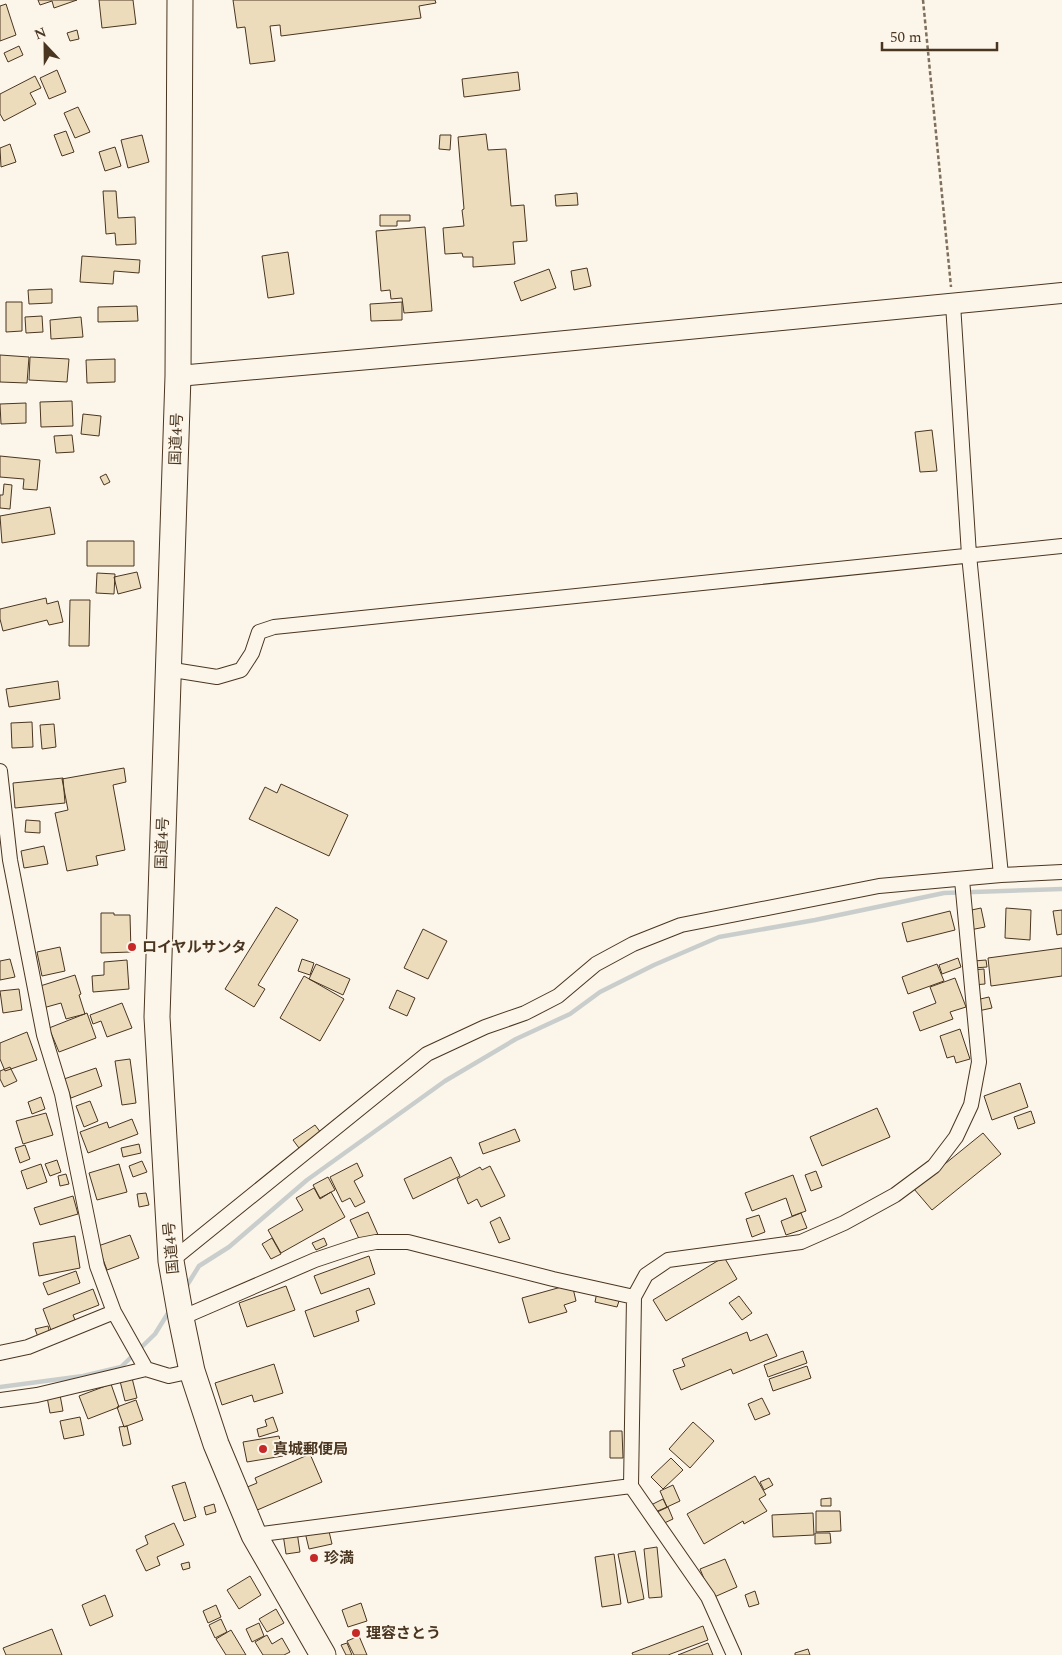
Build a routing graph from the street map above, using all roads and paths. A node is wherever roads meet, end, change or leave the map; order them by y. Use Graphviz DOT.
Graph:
graph roads {
  1 [pos="180,0"];
  2 [pos="923,0"];
  3 [pos="1057,294"];
  4 [pos="953,304"];
  5 [pos="178,376"];
  6 [pos="1062,546"];
  7 [pos="969,556"];
  8 [pos="167,669"];
  9 [pos="0,771"];
  10 [pos="1062,872"];
  11 [pos="1001,875"];
  12 [pos="962,883"];
  13 [pos="172,1269"];
  14 [pos="634,1298"];
  15 [pos="114,1312"];
  16 [pos="180,1315"];
  17 [pos="0,1354"];
  18 [pos="144,1365"];
  19 [pos="192,1370"];
  20 [pos="0,1400"];
  21 [pos="631,1486"];
  22 [pos="254,1535"];
  23 [pos="322,1655"];
  24 [pos="734,1655"];
  1 -- 5 [label="highway, 国道4号"];
  2 -- 4 [label="path"];
  3 -- 4 [label="street"];
  4 -- 5 [label="street"];
  4 -- 7 [label="street"];
  5 -- 8 [label="highway, 国道4号"];
  6 -- 7 [label="street"];
  7 -- 8 [label="street"];
  7 -- 11 [label="street"];
  8 -- 13 [label="highway, 国道4号"];
  9 -- 15 [label="street"];
  10 -- 11 [label="street"];
  11 -- 12 [label="street"];
  12 -- 13 [label="street"];
  12 -- 14 [label="street"];
  13 -- 16 [label="highway, 国道4号"];
  14 -- 16 [label="street"];
  14 -- 21 [label="street"];
  15 -- 17 [label="street"];
  15 -- 18 [label="street"];
  16 -- 19 [label="highway, 国道4号"];
  18 -- 19 [label="street"];
  18 -- 20 [label="street"];
  19 -- 22 [label="highway, 国道4号"];
  21 -- 22 [label="street"];
  21 -- 24 [label="street"];
  22 -- 23 [label="highway, 国道4号"];
}
